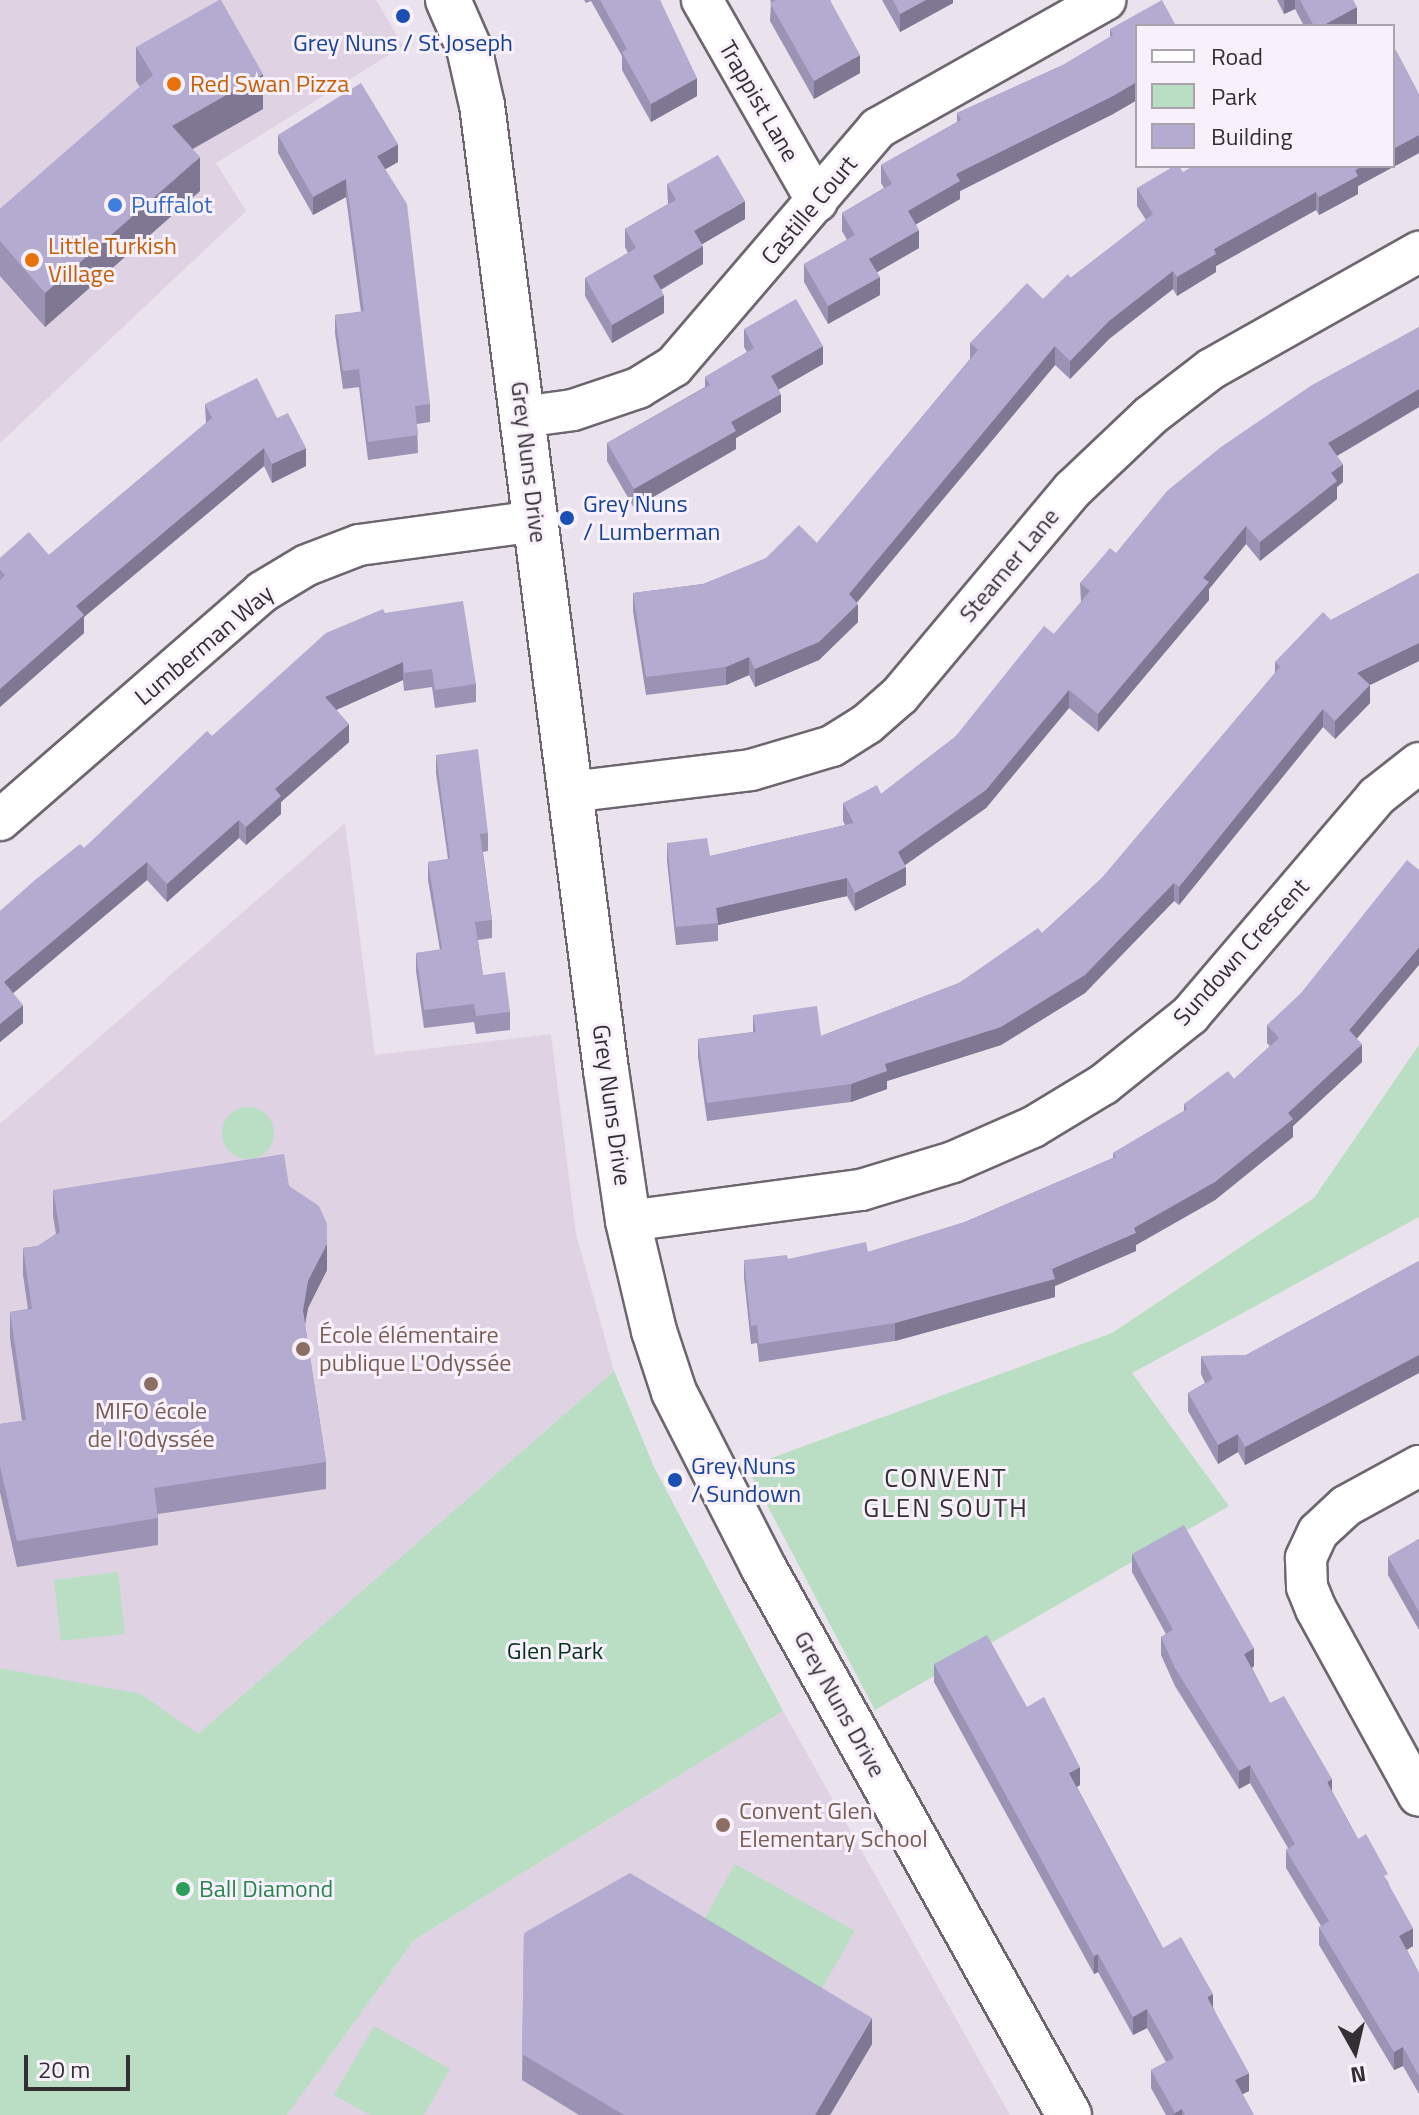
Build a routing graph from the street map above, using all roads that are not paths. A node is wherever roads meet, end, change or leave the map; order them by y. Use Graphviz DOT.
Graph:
graph roads {
  1 [pos="448,0"];
  2 [pos="702,0"];
  3 [pos="1105,0"];
  4 [pos="817,202"];
  5 [pos="1419,252"];
  6 [pos="522,417"];
  7 [pos="537,521"];
  8 [pos="1419,763"];
  9 [pos="570,792"];
  10 [pos="0,820"];
  11 [pos="628,1221"];
  12 [pos="1419,1466"];
  13 [pos="1419,1796"];
  14 [pos="1069,2115"];
  1 -- 6 [label="street, Grey Nuns Drive"];
  2 -- 4 [label="street, Trappist Lane"];
  3 -- 4 [label="street, Castille Court"];
  4 -- 6 [label="street, Castille Court"];
  5 -- 9 [label="street, Steamer Lane"];
  6 -- 7 [label="street, Grey Nuns Drive"];
  7 -- 9 [label="street, Grey Nuns Drive"];
  7 -- 10 [label="street, Lumberman Way"];
  8 -- 11 [label="street, Sundown Crescent"];
  9 -- 11 [label="street, Grey Nuns Drive"];
  11 -- 14 [label="street, Grey Nuns Drive"];
  12 -- 13 [label="street"];
}
